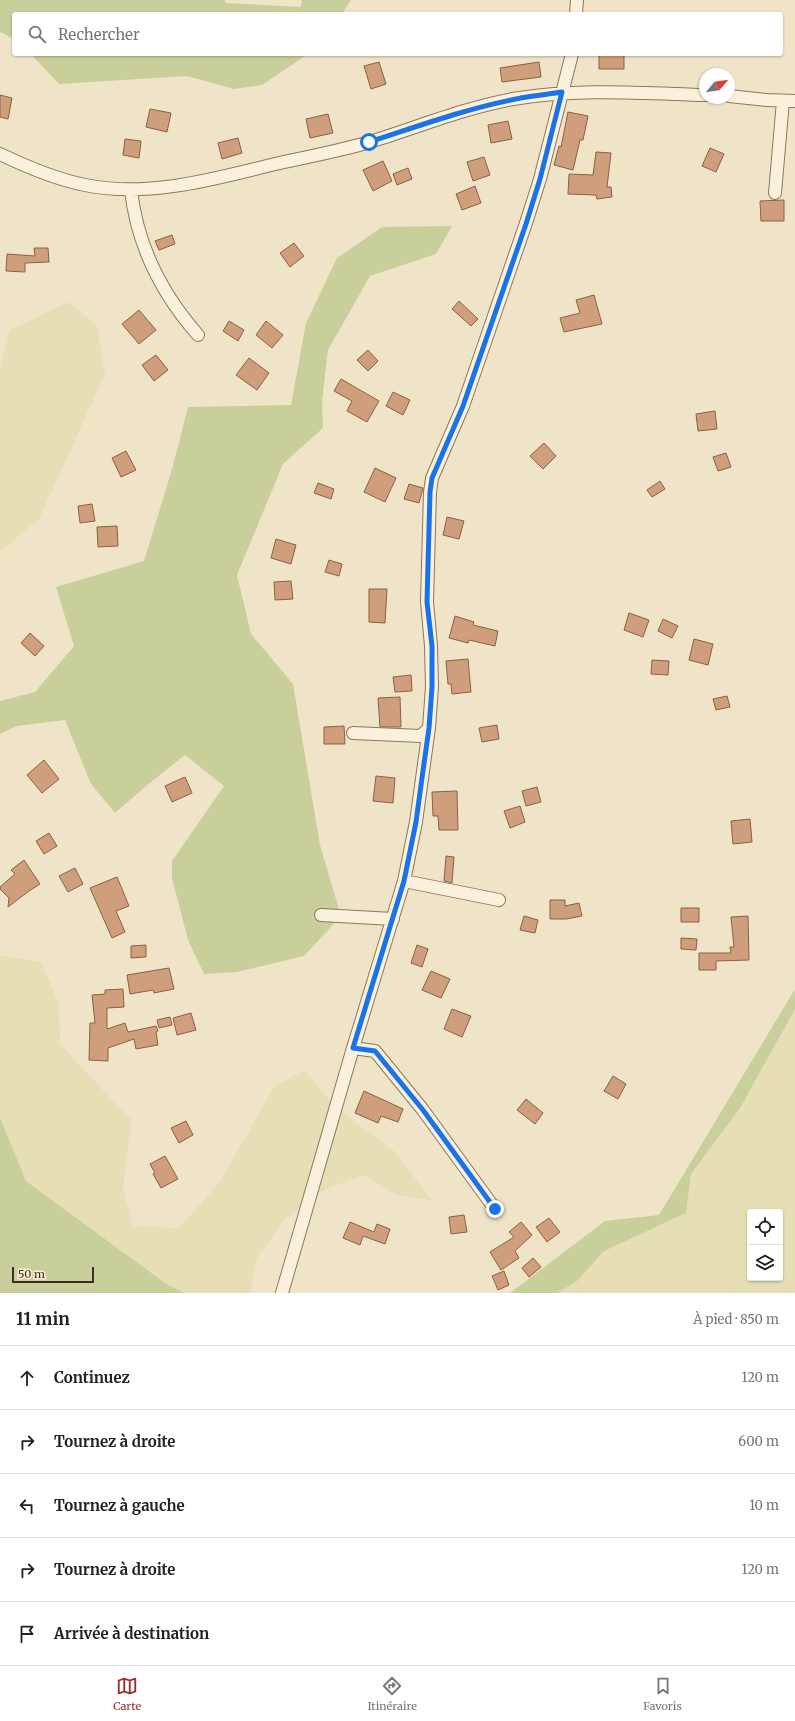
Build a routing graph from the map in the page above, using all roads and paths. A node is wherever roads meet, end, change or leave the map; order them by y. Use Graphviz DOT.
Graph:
graph roads {
  1 [pos="577,0"];
  2 [pos="576,12"];
  3 [pos="571,56"];
  4 [pos="562,92"];
  5 [pos="699,95"];
  6 [pos="735,96"];
  7 [pos="789,101"];
  8 [pos="0,154"];
  9 [pos="131,190"];
  10 [pos="775,193"];
  11 [pos="198,335"];
  12 [pos="429,728"];
  13 [pos="353,733"];
  14 [pos="404,881"];
  15 [pos="499,900"];
  16 [pos="321,916"];
  17 [pos="393,919"];
  18 [pos="353,1048"];
  19 [pos="495,1209"];
  20 [pos="282,1293"];
  1 -- 2 [label="street"];
  3 -- 4 [label="street"];
  4 -- 5 [label="street"];
  4 -- 9 [label="street"];
  4 -- 12 [label="street"];
  6 -- 7 [label="street"];
  7 -- 10 [label="street"];
  8 -- 9 [label="street"];
  9 -- 11 [label="street"];
  12 -- 13 [label="street"];
  12 -- 14 [label="street"];
  14 -- 15 [label="street"];
  14 -- 17 [label="street"];
  16 -- 17 [label="street"];
  17 -- 18 [label="street"];
  18 -- 19 [label="street"];
  18 -- 20 [label="street"];
}
